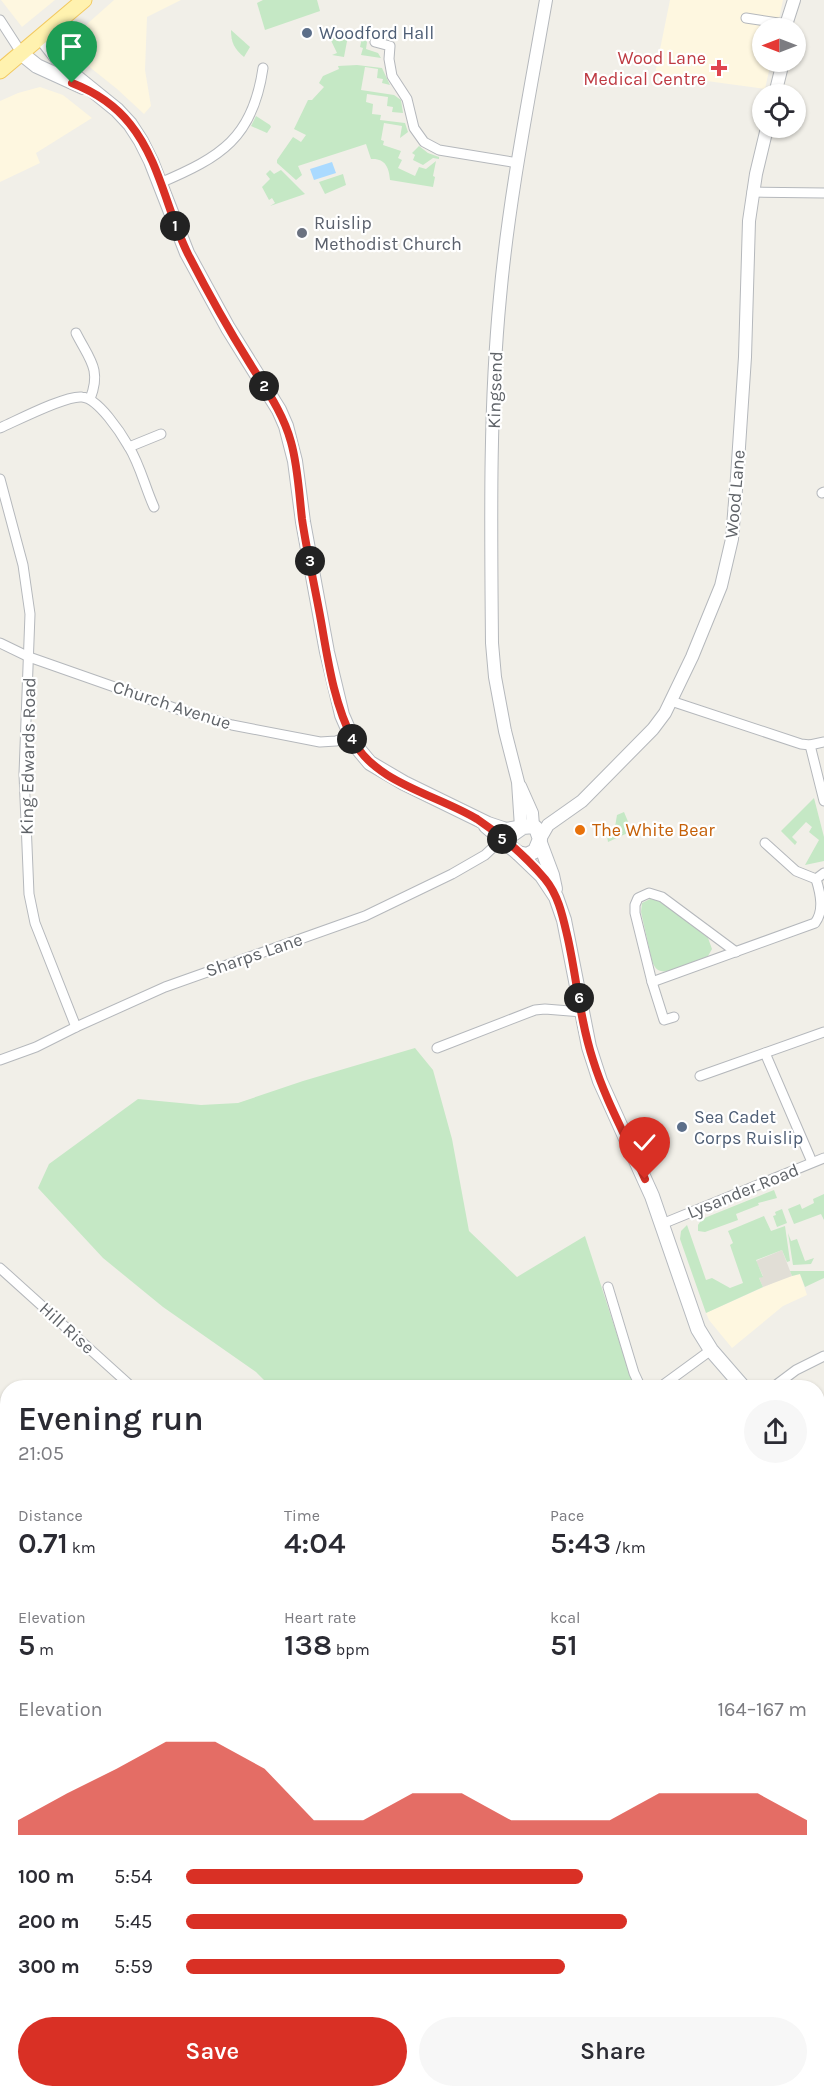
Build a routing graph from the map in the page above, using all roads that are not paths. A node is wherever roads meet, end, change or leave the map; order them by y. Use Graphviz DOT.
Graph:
graph roads {
  1 [pos="84,0"];
  2 [pos="546,0"];
  3 [pos="794,0"];
  4 [pos="746,18"];
  5 [pos="788,18"];
  6 [pos="752,19"];
  7 [pos="0,20"];
  8 [pos="41,37"];
  9 [pos="375,42"];
  10 [pos="22,54"];
  11 [pos="263,68"];
  12 [pos="0,71"];
  13 [pos="93,92"];
  14 [pos="765,138"];
  15 [pos="518,163"];
  16 [pos="160,183"];
  17 [pos="753,192"];
  18 [pos="824,193"];
  19 [pos="76,333"];
  20 [pos="90,399"];
  21 [pos="0,428"];
  22 [pos="161,434"];
  23 [pos="129,447"];
  24 [pos="0,479"];
  25 [pos="154,507"];
  26 [pos="0,643"];
  27 [pos="29,657"];
  28 [pos="671,701"];
  29 [pos="350,736"];
  30 [pos="824,742"];
  31 [pos="810,745"];
  32 [pos="824,801"];
  33 [pos="475,818"];
  34 [pos="531,832"];
  35 [pos="502,839"];
  36 [pos="765,843"];
  37 [pos="517,851"];
  38 [pos="824,873"];
  39 [pos="816,879"];
  40 [pos="556,897"];
  41 [pos="736,952"];
  42 [pos="652,982"];
  43 [pos="582,1012"];
  44 [pos="674,1017"];
  45 [pos="76,1027"];
  46 [pos="824,1032"];
  47 [pos="437,1048"];
  48 [pos="765,1053"];
  49 [pos="0,1060"];
  50 [pos="700,1076"];
  51 [pos="824,1158"];
  52 [pos="812,1162"];
  53 [pos="662,1224"];
  54 [pos="0,1268"];
  55 [pos="608,1287"];
  56 [pos="711,1350"];
  57 [pos="824,1356"];
  58 [pos="125,1380"];
  59 [pos="637,1380"];
  60 [pos="670,1380"];
  61 [pos="737,1380"];
  62 [pos="782,1380"];
  1 -- 8 [label="main road"];
  2 -- 15 [label="street, Kingsend"];
  3 -- 5 [label="street"];
  4 -- 6 [label="street"];
  7 -- 10 [label="street"];
  8 -- 10 [label="main road"];
  8 -- 13 [label="main road"];
  9 -- 15 [label="street"];
  10 -- 12 [label="main road"];
  10 -- 13 [label="main road"];
  11 -- 16 [label="street"];
  13 -- 16 [label="main road"];
  14 -- 17 [label="street, Wood Lane"];
  15 -- 34 [label="street, Kingsend"];
  16 -- 29 [label="main road"];
  17 -- 18 [label="street"];
  17 -- 28 [label="street, Wood Lane"];
  19 -- 20 [label="street"];
  20 -- 21 [label="street"];
  20 -- 23 [label="street"];
  22 -- 23 [label="street"];
  23 -- 25 [label="street"];
  24 -- 27 [label="street, King Edwards Road"];
  26 -- 27 [label="street, Church Avenue"];
  27 -- 29 [label="street, Church Avenue"];
  27 -- 45 [label="street, King Edwards Road"];
  28 -- 31 [label="street"];
  28 -- 34 [label="street, Wood Lane"];
  29 -- 33 [label="main road"];
  30 -- 31 [label="street"];
  31 -- 32 [label="street"];
  33 -- 34 [label="main road"];
  33 -- 35 [label="main road"];
  34 -- 37 [label="main road"];
  34 -- 37 [label="main road"];
  34 -- 40 [label="main road"];
  35 -- 37 [label="main road"];
  35 -- 45 [label="street, Sharps Lane"];
  36 -- 39 [label="street"];
  37 -- 40 [label="main road"];
  38 -- 39 [label="street"];
  39 -- 41 [label="street"];
  40 -- 43 [label="main road"];
  41 -- 42 [label="street"];
  41 -- 42 [label="street"];
  42 -- 44 [label="street"];
  43 -- 47 [label="street"];
  43 -- 53 [label="main road"];
  45 -- 49 [label="street, Sharps Lane"];
  46 -- 48 [label="street"];
  48 -- 50 [label="street"];
  48 -- 52 [label="street"];
  51 -- 52 [label="street, Lysander Road"];
  52 -- 53 [label="street, Lysander Road"];
  53 -- 56 [label="main road"];
  54 -- 58 [label="street, Hill Rise"];
  55 -- 59 [label="street"];
  56 -- 60 [label="street"];
  56 -- 61 [label="main road"];
  57 -- 62 [label="street"];
}
